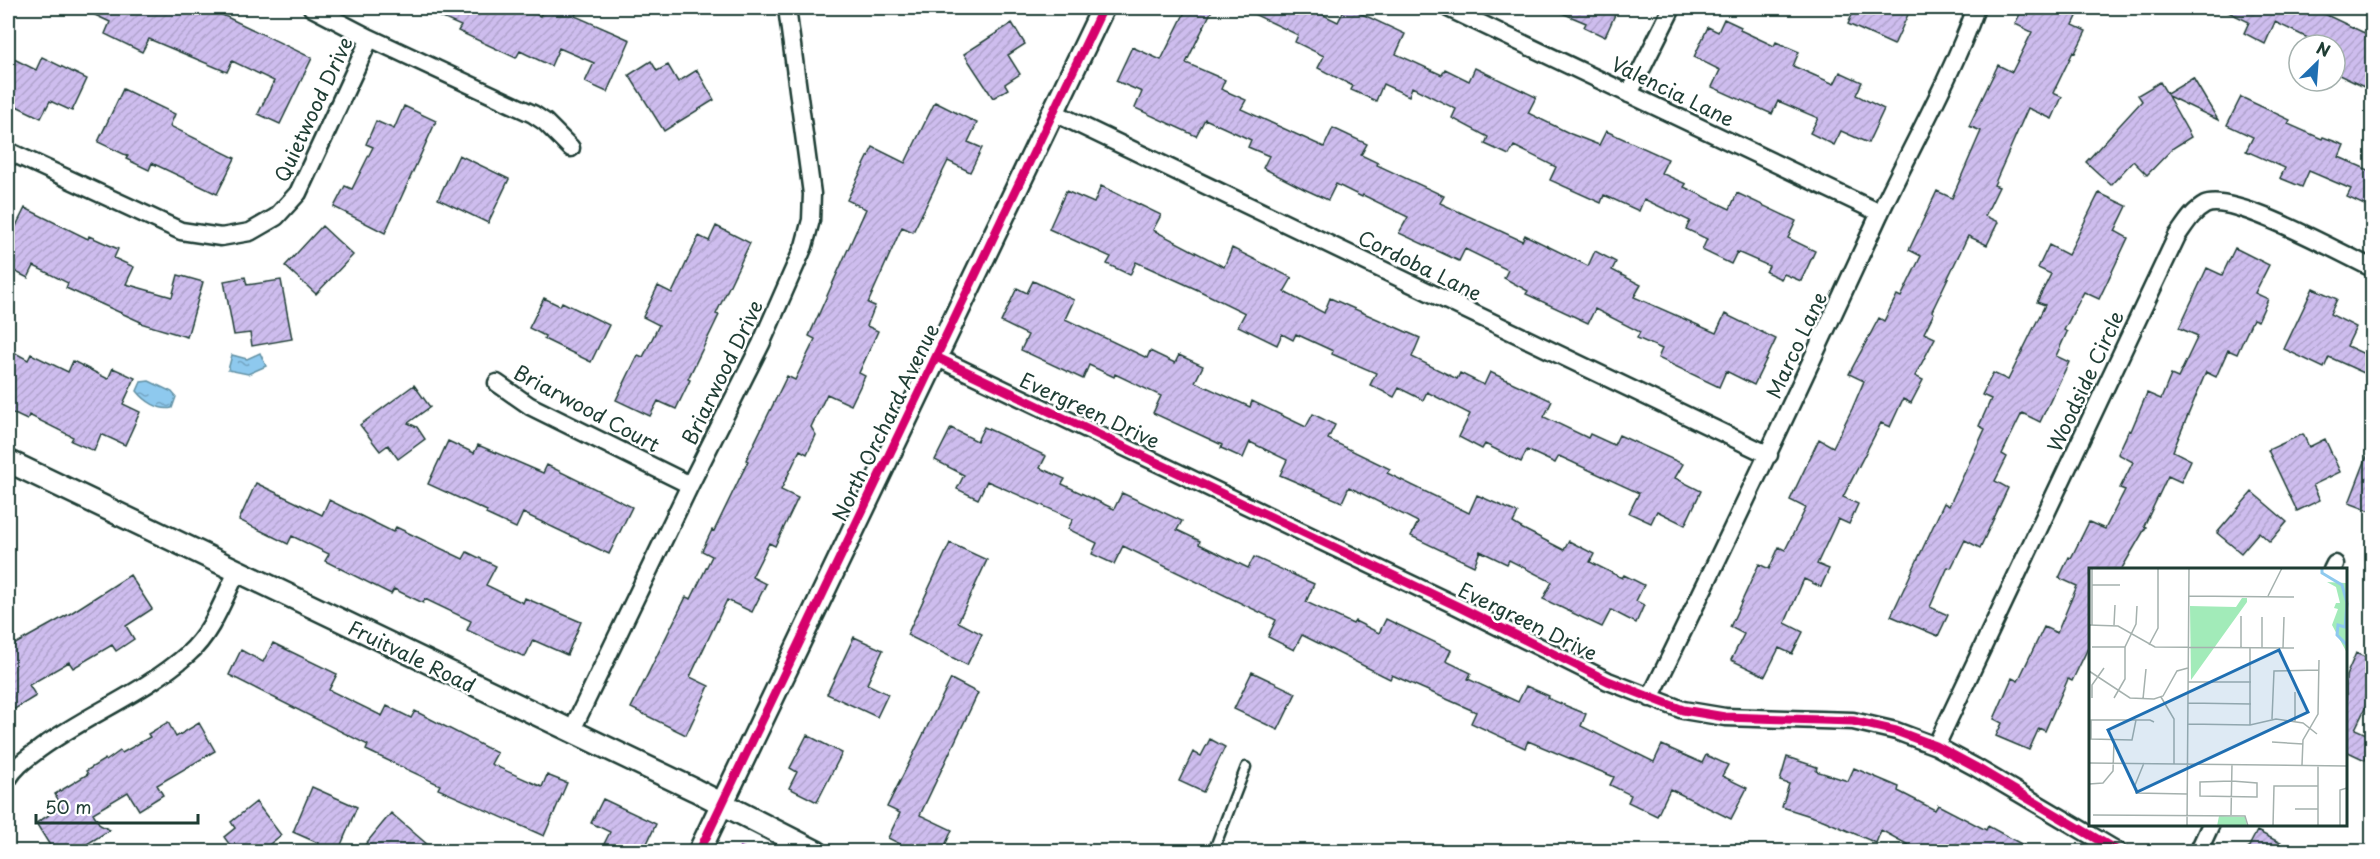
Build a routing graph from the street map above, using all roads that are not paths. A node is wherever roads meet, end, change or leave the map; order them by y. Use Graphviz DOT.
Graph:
graph roads {
  1 [pos="312,8"];
  2 [pos="787,8"];
  3 [pos="1102,8"];
  4 [pos="1448,8"];
  5 [pos="1672,8"];
  6 [pos="1976,8"];
  7 [pos="370,38"];
  8 [pos="1629,94"];
  9 [pos="1053,112"];
  10 [pos="571,148"];
  11 [pos="8,152"];
  12 [pos="1880,213"];
  13 [pos="2373,268"];
  14 [pos="936,357"];
  15 [pos="497,383"];
  16 [pos="1768,455"];
  17 [pos="8,461"];
  18 [pos="690,485"];
  19 [pos="237,572"];
  20 [pos="1650,698"];
  21 [pos="572,732"];
  22 [pos="1936,746"];
  23 [pos="1246,767"];
  24 [pos="8,779"];
  25 [pos="722,804"];
  26 [pos="2211,826"];
  27 [pos="699,852"];
  28 [pos="817,852"];
  29 [pos="1213,852"];
  30 [pos="2120,852"];
  31 [pos="2198,852"];
  1 -- 7 [label="street, Quietwood Drive"];
  2 -- 18 [label="street, Briarwood Drive"];
  3 -- 9 [label="street, North Orchard Avenue"];
  4 -- 8 [label="street, Valencia Lane"];
  5 -- 8 [label="street"];
  6 -- 12 [label="street, Marco Lane"];
  7 -- 10 [label="street"];
  7 -- 11 [label="street, Quietwood Drive"];
  8 -- 12 [label="street, Valencia Lane"];
  9 -- 14 [label="street, North Orchard Avenue"];
  9 -- 16 [label="street, Cordoba Lane"];
  12 -- 16 [label="street, Marco Lane"];
  13 -- 22 [label="street, Woodside Circle"];
  14 -- 20 [label="street, Evergreen Drive"];
  14 -- 25 [label="street, North Orchard Avenue"];
  15 -- 18 [label="street, Briarwood Court"];
  16 -- 20 [label="street, Marco Lane"];
  17 -- 19 [label="street, Fruitvale Road"];
  18 -- 21 [label="street, Briarwood Drive"];
  19 -- 21 [label="street, Fruitvale Road"];
  19 -- 24 [label="street"];
  20 -- 22 [label="street, Evergreen Drive"];
  21 -- 25 [label="street, Fruitvale Road"];
  22 -- 30 [label="street, Evergreen Drive"];
  23 -- 29 [label="lane"];
  25 -- 27 [label="street, North Orchard Avenue"];
  25 -- 28 [label="street, Fruitvale Road"];
  26 -- 31 [label="street"];
}
